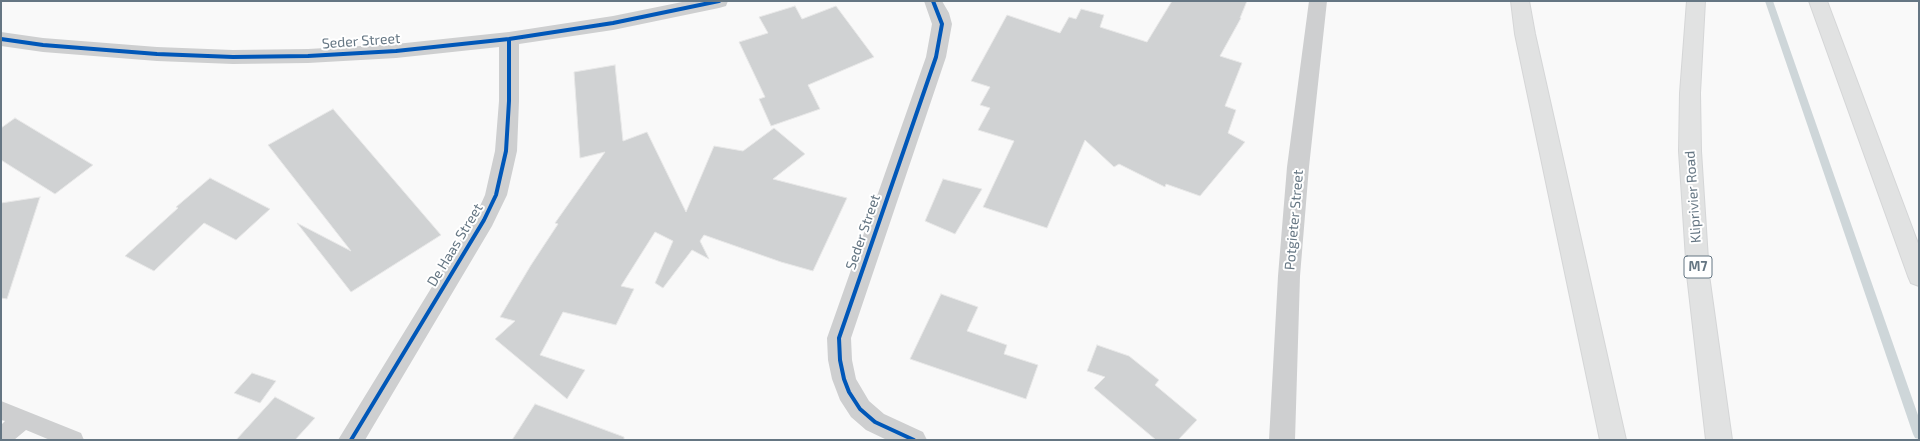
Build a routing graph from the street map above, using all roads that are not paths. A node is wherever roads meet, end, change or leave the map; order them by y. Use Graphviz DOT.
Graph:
graph roads {
  1 [pos="719,1"];
  2 [pos="933,1"];
  3 [pos="1318,1"];
  4 [pos="1520,1"];
  5 [pos="1696,1"];
  6 [pos="1818,1"];
  7 [pos="1,39"];
  8 [pos="509,39"];
  9 [pos="1919,276"];
  10 [pos="1,410"];
  11 [pos="23,419"];
  12 [pos="1,438"];
  13 [pos="74,440"];
  14 [pos="351,440"];
  15 [pos="914,440"];
  16 [pos="1282,440"];
  17 [pos="1613,440"];
  18 [pos="1720,440"];
  1 -- 8 [label="street, Seder Street"];
  2 -- 15 [label="street, Seder Street"];
  3 -- 16 [label="street, Potgieter Street"];
  4 -- 17 [label="main road"];
  5 -- 18 [label="main road, Kliprivier Road / M7"];
  6 -- 9 [label="main road"];
  7 -- 8 [label="street, Seder Street"];
  8 -- 14 [label="street, De Haas Street"];
  10 -- 11 [label="lane"];
  11 -- 12 [label="lane"];
  11 -- 13 [label="lane"];
}
